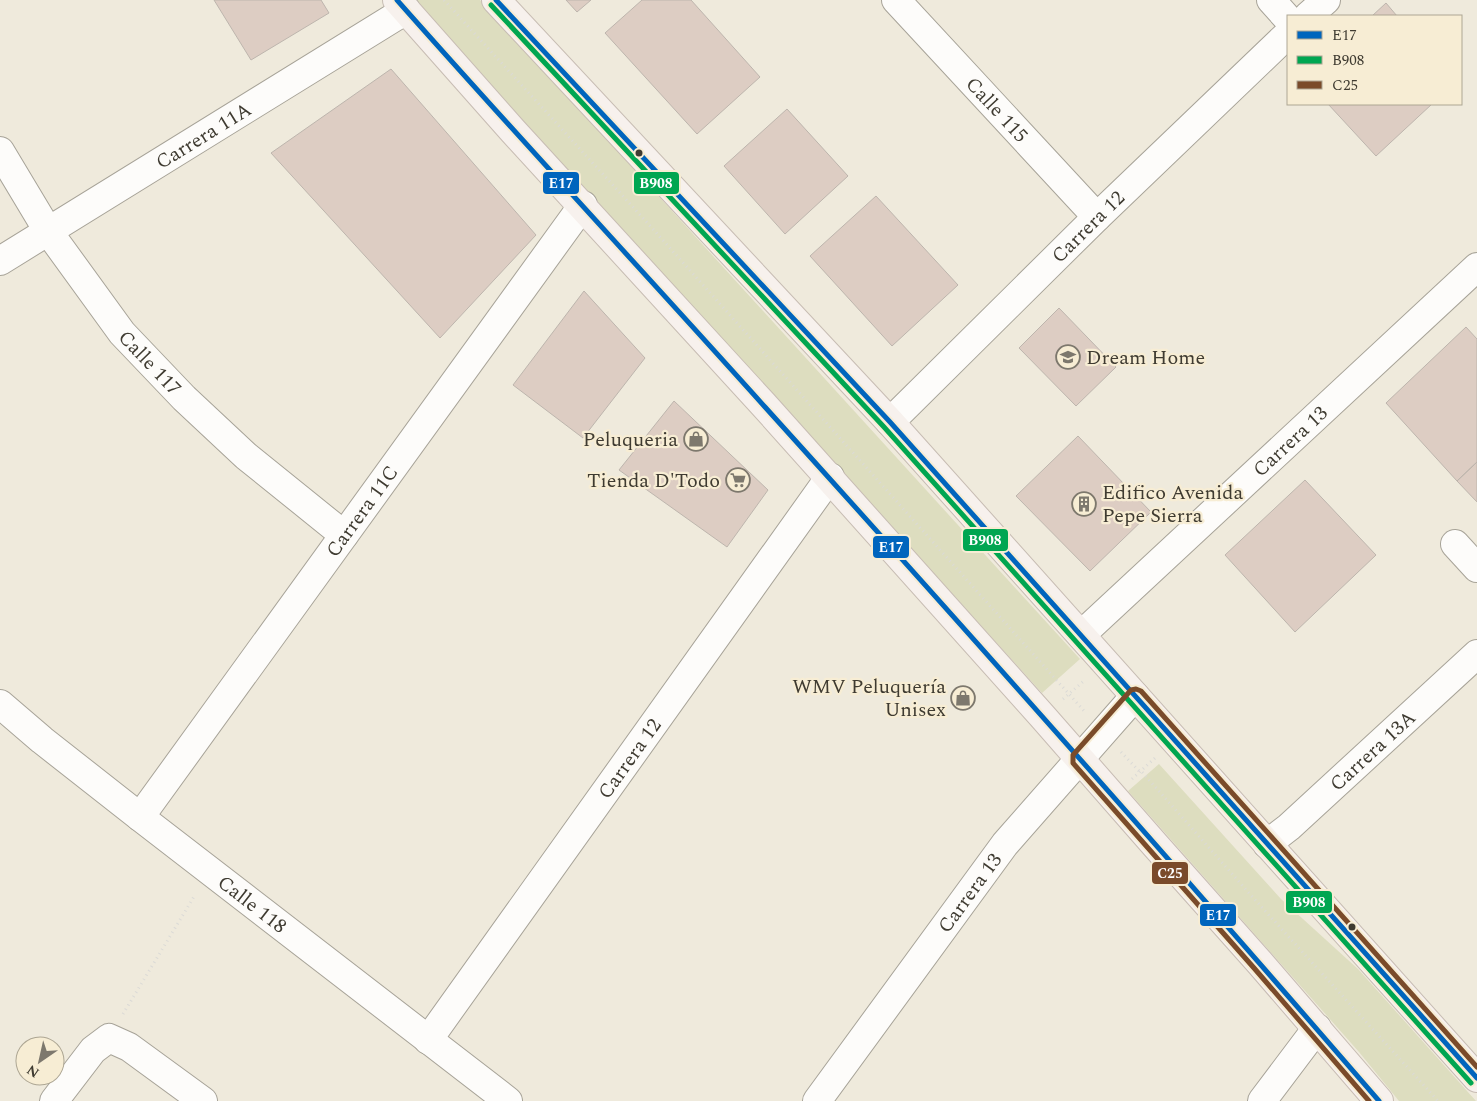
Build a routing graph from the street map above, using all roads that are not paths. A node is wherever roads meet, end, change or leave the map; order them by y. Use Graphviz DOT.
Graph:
graph roads {
  1 [pos="496,0"];
  2 [pos="896,0"];
  3 [pos="1271,0"];
  4 [pos="1326,0"];
  5 [pos="402,5"];
  6 [pos="1309,15"];
  7 [pos="1287,18"];
  8 [pos="1287,35"];
  9 [pos="0,151"];
  10 [pos="583,206"];
  11 [pos="1097,218"];
  12 [pos="48,231"];
  13 [pos="0,261"];
  14 [pos="1477,267"];
  15 [pos="890,422"];
  16 [pos="830,477"];
  17 [pos="344,535"];
  18 [pos="1455,544"];
  19 [pos="1477,568"];
  20 [pos="1081,635"];
  21 [pos="1477,654"];
  22 [pos="1136,696"];
  23 [pos="0,704"];
  24 [pos="1079,759"];
  25 [pos="140,817"];
  26 [pos="1267,844"];
  27 [pos="1317,1028"];
  28 [pos="428,1040"];
  29 [pos="1474,1068"];
  30 [pos="54,1101"];
  31 [pos="204,1101"];
  32 [pos="508,1101"];
  33 [pos="817,1101"];
  34 [pos="1262,1101"];
  35 [pos="1379,1101"];
  1 -- 15 [label="main road"];
  2 -- 11 [label="street, Calle 115"];
  3 -- 7 [label="street"];
  4 -- 6 [label="street"];
  5 -- 10 [label="main road"];
  5 -- 12 [label="street, Carrera 11A"];
  8 -- 11 [label="street, Carrera 12"];
  9 -- 12 [label="street, Calle 117"];
  10 -- 16 [label="main road"];
  10 -- 17 [label="street, Carrera 11C"];
  11 -- 15 [label="street, Carrera 12"];
  12 -- 13 [label="street, Carrera 11A"];
  12 -- 17 [label="street, Calle 117"];
  14 -- 20 [label="street, Carrera 13"];
  15 -- 20 [label="main road"];
  16 -- 24 [label="main road"];
  16 -- 28 [label="street, Carrera 12"];
  17 -- 25 [label="street, Carrera 11C"];
  18 -- 19 [label="street"];
  20 -- 22 [label="main road"];
  21 -- 26 [label="street, Carrera 13A"];
  22 -- 24 [label="street, Carrera 13"];
  22 -- 26 [label="main road"];
  23 -- 25 [label="street, Calle 118"];
  24 -- 27 [label="main road"];
  24 -- 33 [label="street, Carrera 13"];
  25 -- 28 [label="street, Calle 118"];
  26 -- 29 [label="main road"];
  27 -- 34 [label="street"];
  27 -- 35 [label="main road"];
  28 -- 32 [label="street, Calle 118"];
  30 -- 31 [label="street"];
}
